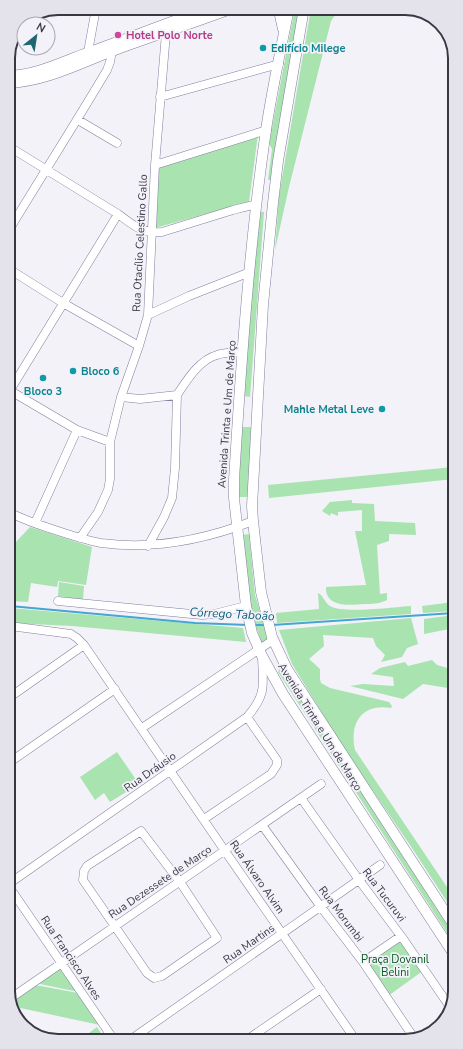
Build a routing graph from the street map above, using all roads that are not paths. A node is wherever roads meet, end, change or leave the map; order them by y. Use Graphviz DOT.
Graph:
graph roads {
  1 [pos="95,15"];
  2 [pos="190,15"];
  3 [pos="212,15"];
  4 [pos="280,15"];
  5 [pos="288,15"];
  6 [pos="303,15"];
  7 [pos="166,33"];
  8 [pos="284,34"];
  9 [pos="112,51"];
  10 [pos="88,52"];
  11 [pos="278,64"];
  12 [pos="15,75"];
  13 [pos="15,82"];
  14 [pos="160,97"];
  15 [pos="78,120"];
  16 [pos="267,130"];
  17 [pos="265,142"];
  18 [pos="117,143"];
  19 [pos="15,151"];
  20 [pos="155,165"];
  21 [pos="45,170"];
  22 [pos="275,182"];
  23 [pos="257,204"];
  24 [pos="118,214"];
  25 [pos="15,220"];
  26 [pos="152,233"];
  27 [pos="268,247"];
  28 [pos="250,272"];
  29 [pos="15,274"];
  30 [pos="63,303"];
  31 [pos="148,314"];
  32 [pos="139,346"];
  33 [pos="243,352"];
  34 [pos="15,381"];
  35 [pos="15,394"];
  36 [pos="177,395"];
  37 [pos="120,397"];
  38 [pos="77,430"];
  39 [pos="110,442"];
  40 [pos="15,515"];
  41 [pos="253,521"];
  42 [pos="35,523"];
  43 [pos="237,527"];
  44 [pos="80,538"];
  45 [pos="148,546"];
  46 [pos="58,601"];
  47 [pos="246,606"];
  48 [pos="15,627"];
  49 [pos="271,635"];
  50 [pos="84,645"];
  51 [pos="260,652"];
  52 [pos="115,689"];
  53 [pos="15,693"];
  54 [pos="247,717"];
  55 [pos="142,728"];
  56 [pos="15,759"];
  57 [pos="171,771"];
  58 [pos="321,784"];
  59 [pos="301,798"];
  60 [pos="204,820"];
  61 [pos="262,825"];
  62 [pos="225,851"];
  63 [pos="380,866"];
  64 [pos="15,880"];
  65 [pos="358,880"];
  66 [pos="180,882"];
  67 [pos="15,895"];
  68 [pos="321,907"];
  69 [pos="448,916"];
  70 [pos="116,925"];
  71 [pos="283,933"];
  72 [pos="401,936"];
  73 [pos="448,945"];
  74 [pos="363,962"];
  75 [pos="61,963"];
  76 [pos="321,989"];
  77 [pos="15,995"];
  78 [pos="447,1002"];
  79 [pos="411,1033"];
  80 [pos="110,1034"];
  81 [pos="139,1034"];
  82 [pos="257,1034"];
  83 [pos="352,1034"];
  1 -- 10 [label="street"];
  2 -- 10 [label="main road"];
  3 -- 7 [label="main road"];
  4 -- 8 [label="main road"];
  5 -- 8 [label="main road, Avenida Trinta e Um de Março"];
  6 -- 22 [label="main road, Avenida Trinta e Um de Março"];
  7 -- 9 [label="main road"];
  7 -- 14 [label="street, Rua Otacílio Celestino Gallo"];
  8 -- 11 [label="main road, Avenida Trinta e Um de Março"];
  9 -- 13 [label="main road"];
  9 -- 15 [label="street"];
  10 -- 12 [label="main road"];
  11 -- 14 [label="street"];
  11 -- 16 [label="main road, Avenida Trinta e Um de Março"];
  14 -- 20 [label="street, Rua Otacílio Celestino Gallo"];
  15 -- 18 [label="street"];
  15 -- 21 [label="street"];
  16 -- 17 [label="main road, Avenida Trinta e Um de Março"];
  16 -- 20 [label="street"];
  17 -- 22 [label="main road"];
  17 -- 23 [label="main road, Avenida Trinta e Um de Março"];
  19 -- 21 [label="street"];
  20 -- 26 [label="street, Rua Otacílio Celestino Gallo"];
  21 -- 24 [label="street"];
  21 -- 25 [label="street"];
  22 -- 27 [label="main road, Avenida Trinta e Um de Março"];
  23 -- 26 [label="street"];
  23 -- 27 [label="main road"];
  23 -- 28 [label="main road, Avenida Trinta e Um de Março"];
  24 -- 26 [label="street"];
  24 -- 30 [label="street"];
  26 -- 31 [label="street, Rua Otacílio Celestino Gallo"];
  27 -- 41 [label="main road, Avenida Trinta e Um de Março"];
  28 -- 31 [label="street"];
  28 -- 33 [label="main road, Avenida Trinta e Um de Março"];
  29 -- 30 [label="street"];
  30 -- 32 [label="street"];
  30 -- 34 [label="street"];
  31 -- 32 [label="street, Rua Otacílio Celestino Gallo"];
  32 -- 37 [label="street, Rua Otacílio Celestino Gallo"];
  33 -- 36 [label="street"];
  33 -- 43 [label="main road, Avenida Trinta e Um de Março"];
  35 -- 38 [label="street"];
  36 -- 37 [label="street"];
  36 -- 45 [label="street"];
  37 -- 39 [label="street, Rua Otacílio Celestino Gallo"];
  38 -- 39 [label="street"];
  38 -- 42 [label="street"];
  39 -- 44 [label="street, Rua Otacílio Celestino Gallo"];
  40 -- 42 [label="street"];
  41 -- 43 [label="street"];
  41 -- 49 [label="main road, Avenida Trinta e Um de Março"];
  42 -- 44 [label="street"];
  43 -- 45 [label="street"];
  43 -- 47 [label="main road, Avenida Trinta e Um de Março"];
  44 -- 45 [label="street"];
  46 -- 47 [label="street"];
  47 -- 51 [label="main road, Avenida Trinta e Um de Março"];
  48 -- 50 [label="street, Rua Álvaro Alvim"];
  49 -- 51 [label="street"];
  49 -- 69 [label="main road, Avenida Trinta e Um de Março"];
  50 -- 52 [label="street, Rua Álvaro Alvim"];
  50 -- 53 [label="street"];
  51 -- 54 [label="street, Rua Dráusio"];
  51 -- 55 [label="street"];
  51 -- 73 [label="main road, Avenida Trinta e Um de Março"];
  52 -- 55 [label="street, Rua Álvaro Alvim"];
  52 -- 56 [label="street"];
  54 -- 57 [label="street, Rua Dráusio"];
  54 -- 60 [label="street"];
  55 -- 57 [label="street, Rua Álvaro Alvim"];
  57 -- 60 [label="street, Rua Álvaro Alvim"];
  57 -- 64 [label="street, Rua Dráusio"];
  58 -- 59 [label="street, Rua Dezessete de Março"];
  59 -- 61 [label="street, Rua Dezessete de Março"];
  59 -- 65 [label="street, Rua Tucuruvi"];
  60 -- 62 [label="street, Rua Álvaro Alvim"];
  61 -- 62 [label="street, Rua Dezessete de Março"];
  61 -- 68 [label="street, Rua Morumbi"];
  62 -- 66 [label="street, Rua Dezessete de Março"];
  62 -- 71 [label="street, Rua Álvaro Alvim"];
  63 -- 65 [label="street, Rua Martins"];
  65 -- 68 [label="street, Rua Martins"];
  65 -- 72 [label="street, Rua Tucuruvi"];
  66 -- 70 [label="street, Rua Dezessete de Março"];
  66 -- 70 [label="street"];
  66 -- 70 [label="street"];
  67 -- 75 [label="street, Rua Francisco Alves"];
  68 -- 71 [label="street, Rua Martins"];
  68 -- 74 [label="street, Rua Morumbi"];
  70 -- 75 [label="street, Rua Dezessete de Março"];
  71 -- 76 [label="street, Rua Álvaro Alvim"];
  71 -- 81 [label="street, Rua Martins"];
  72 -- 74 [label="street"];
  72 -- 78 [label="street, Rua Tucuruvi"];
  74 -- 79 [label="street, Rua Morumbi"];
  75 -- 77 [label="street, Rua Dezessete de Março"];
  75 -- 80 [label="street, Rua Francisco Alves"];
  76 -- 82 [label="street"];
  76 -- 83 [label="street, Rua Álvaro Alvim"];
}
